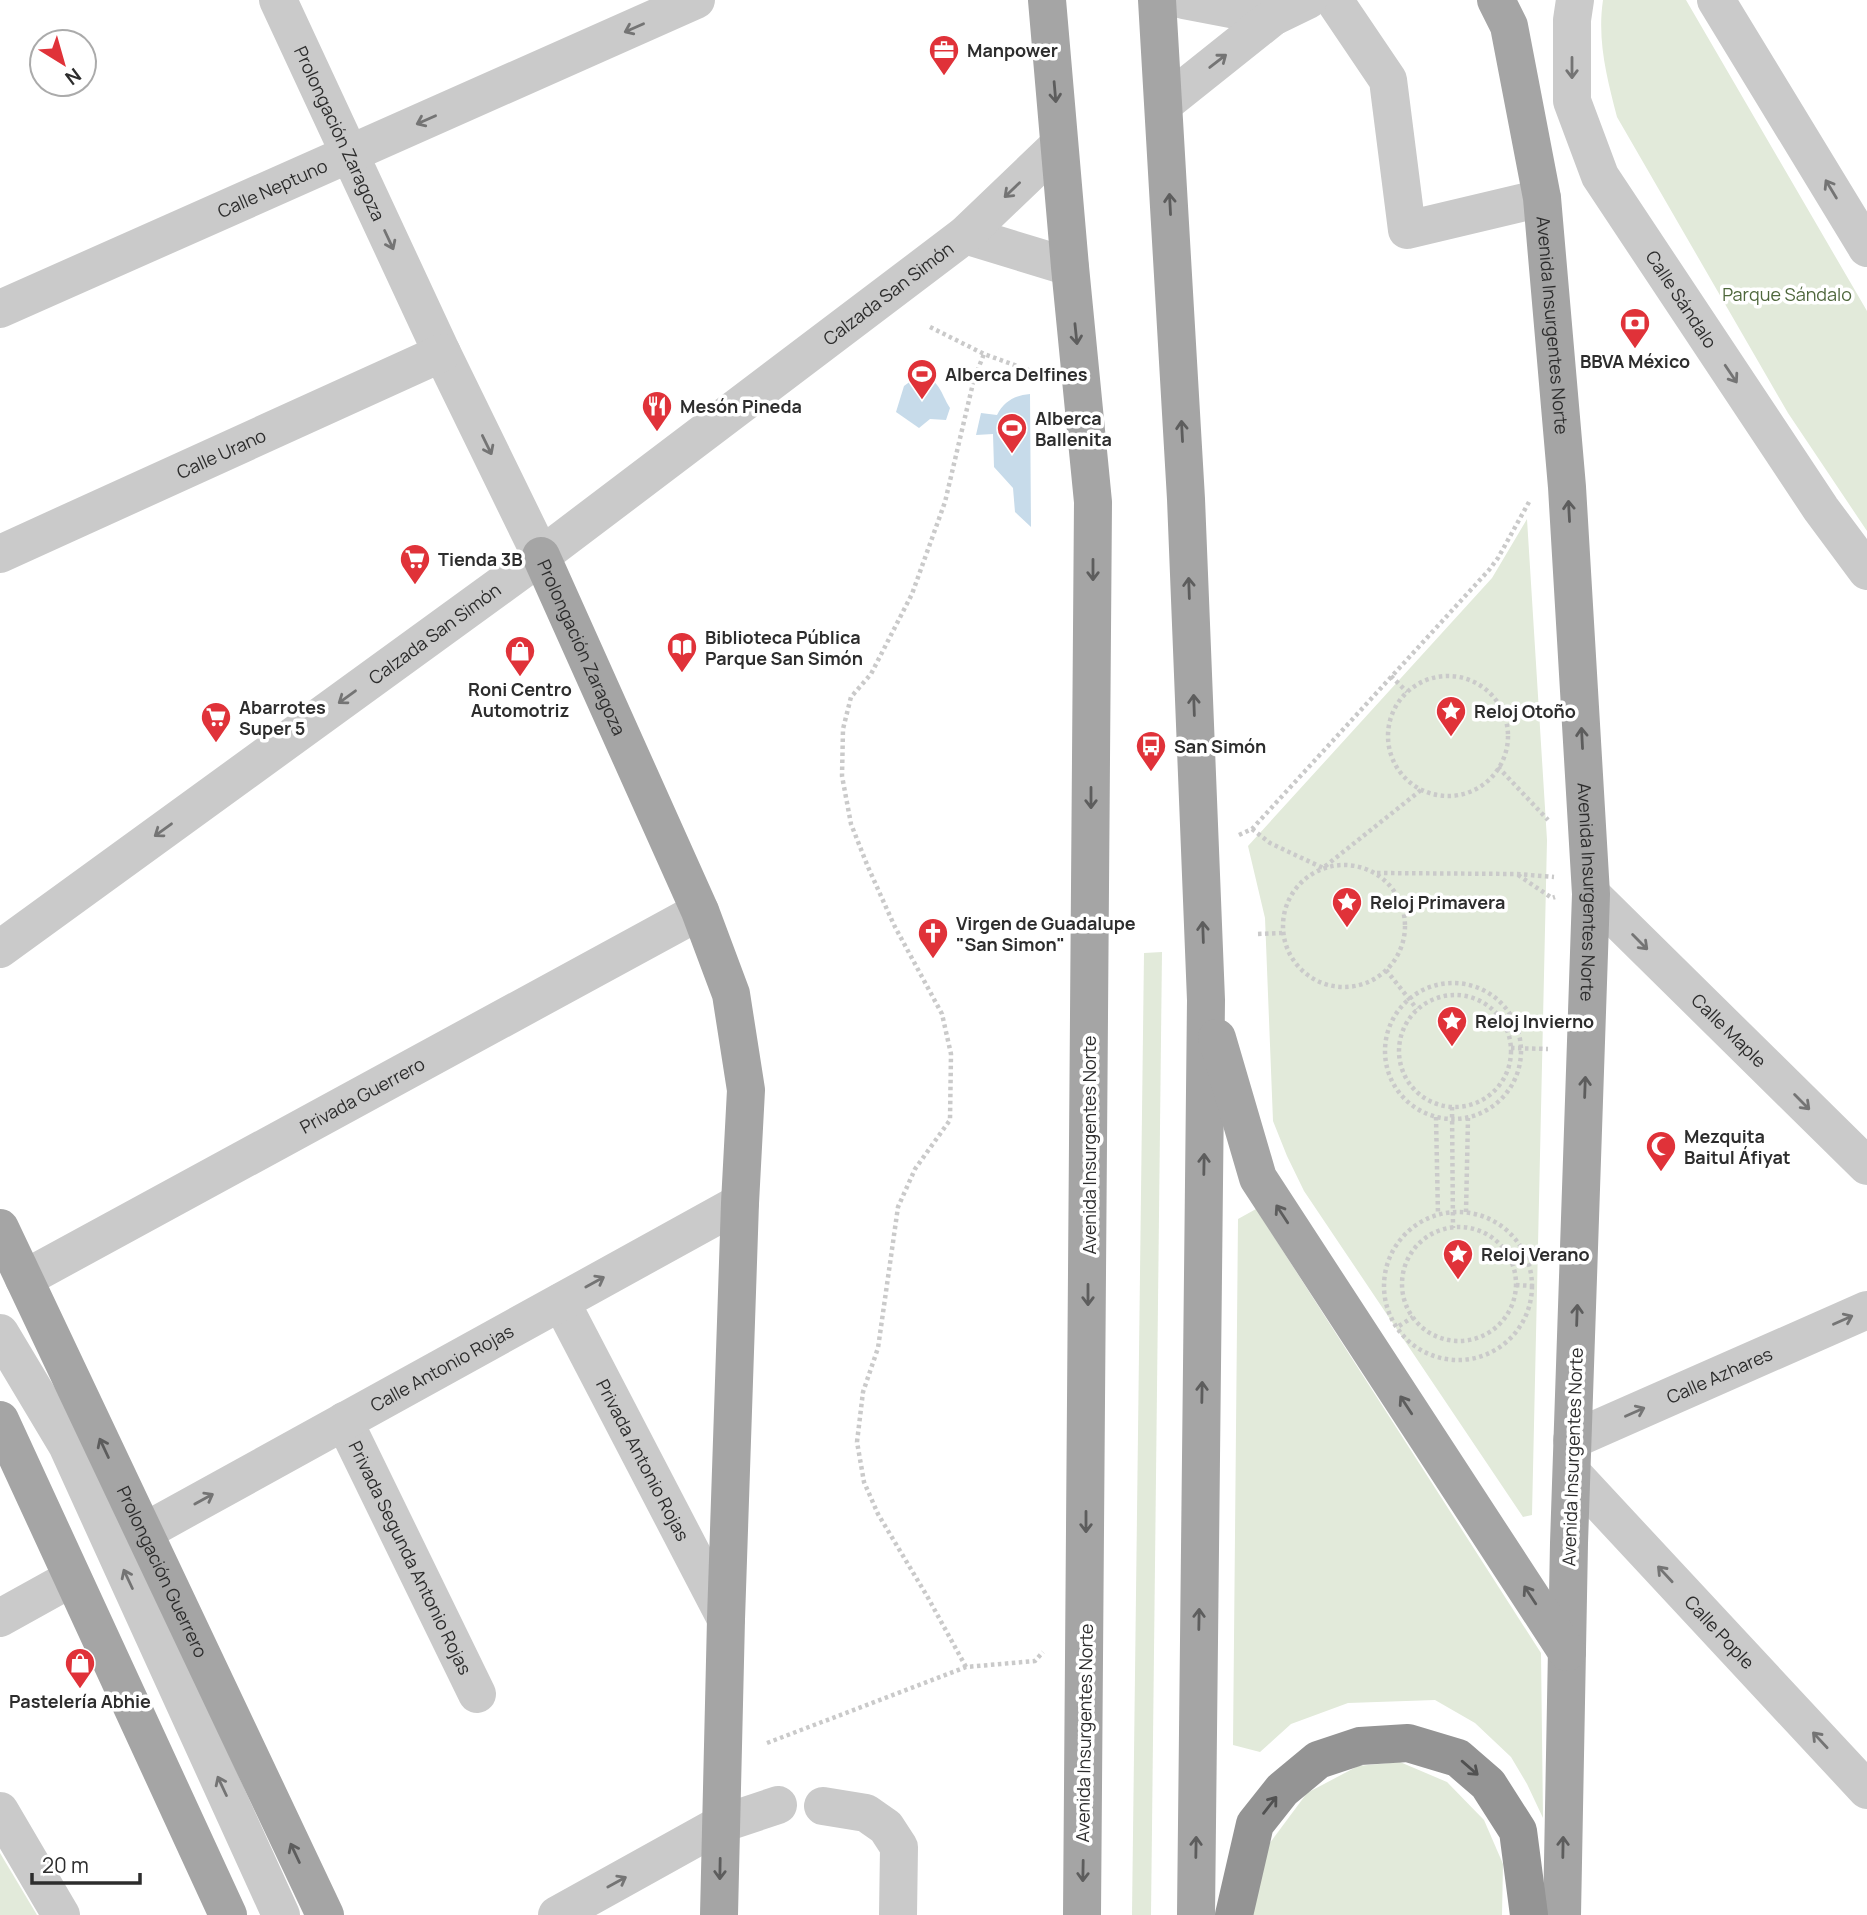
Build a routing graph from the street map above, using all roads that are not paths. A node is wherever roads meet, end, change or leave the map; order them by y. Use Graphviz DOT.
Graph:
graph roads {
  1 [pos="278,0"];
  2 [pos="696,0"];
  3 [pos="1047,0"];
  4 [pos="1157,0"];
  5 [pos="1184,0"];
  6 [pos="1308,0"];
  7 [pos="1335,0"];
  8 [pos="1496,0"];
  9 [pos="1575,0"];
  10 [pos="1716,0"];
  11 [pos="1273,17"];
  12 [pos="1164,104"];
  13 [pos="1059,145"];
  14 [pos="349,154"];
  15 [pos="1542,198"];
  16 [pos="965,235"];
  17 [pos="1867,248"];
  18 [pos="1070,267"];
  19 [pos="0,309"];
  20 [pos="442,353"];
  21 [pos="0,554"];
  22 [pos="541,556"];
  23 [pos="1867,571"];
  24 [pos="1591,894"];
  25 [pos="700,911"];
  26 [pos="0,949"];
  27 [pos="1206,1000"];
  28 [pos="1867,1166"];
  29 [pos="740,1203"];
  30 [pos="0,1228"];
  31 [pos="24,1279"];
  32 [pos="561,1302"];
  33 [pos="1867,1310"];
  34 [pos="0,1333"];
  35 [pos="0,1371"];
  36 [pos="0,1420"];
  37 [pos="344,1421"];
  38 [pos="1572,1456"];
  39 [pos="144,1532"];
  40 [pos="72,1578"];
  41 [pos="0,1618"];
  42 [pos="726,1619"];
  43 [pos="1567,1653"];
  44 [pos="477,1694"];
  45 [pos="1867,1790"];
  46 [pos="778,1805"];
  47 [pos="822,1806"];
  48 [pos="0,1811"];
  49 [pos="721,1824"];
  50 [pos="61,1915"];
  51 [pos="228,1915"];
  52 [pos="244,1915"];
  53 [pos="281,1915"];
  54 [pos="324,1915"];
  55 [pos="557,1915"];
  56 [pos="719,1915"];
  57 [pos="898,1915"];
  58 [pos="1082,1915"];
  59 [pos="1196,1915"];
  60 [pos="1234,1915"];
  61 [pos="1529,1915"];
  62 [pos="1562,1915"];
  1 -- 14 [label="street, Prolongación Zaragoza"];
  2 -- 14 [label="street, Calle Neptuno, one-way"];
  3 -- 13 [label="main road, Avenida Insurgentes Norte, one-way"];
  4 -- 12 [label="main road"];
  5 -- 11 [label="street"];
  6 -- 11 [label="street"];
  7 -- 15 [label="street"];
  8 -- 15 [label="main road, Avenida Insurgentes Norte"];
  9 -- 23 [label="street, Calle Sándalo, one-way"];
  17 -- 10 [label="street, one-way"];
  12 -- 11 [label="street, one-way"];
  27 -- 12 [label="main road, one-way"];
  13 -- 16 [label="street, Calzada San Simón, one-way"];
  13 -- 18 [label="main road, Avenida Insurgentes Norte"];
  14 -- 19 [label="street, Calle Neptuno"];
  14 -- 20 [label="street, Prolongación Zaragoza, one-way"];
  24 -- 15 [label="main road, Avenida Insurgentes Norte, one-way"];
  16 -- 18 [label="street, Calzada San Simón"];
  16 -- 22 [label="street, Calzada San Simón"];
  18 -- 58 [label="main road, Avenida Insurgentes Norte, one-way"];
  20 -- 21 [label="street, Calle Urano"];
  20 -- 22 [label="street, Prolongación Zaragoza, one-way"];
  22 -- 25 [label="main road, Prolongación Zaragoza"];
  22 -- 26 [label="street, Calzada San Simón, one-way"];
  24 -- 28 [label="street, Calle Maple, one-way"];
  38 -- 24 [label="main road, Avenida Insurgentes Norte, one-way"];
  25 -- 29 [label="main road, Prolongación Zaragoza"];
  25 -- 31 [label="street, Privada Guerrero"];
  43 -- 27 [label="main road, one-way"];
  59 -- 27 [label="main road, one-way"];
  32 -- 29 [label="street, Calle Antonio Rojas, one-way"];
  29 -- 42 [label="main road"];
  30 -- 31 [label="main road, Prolongación Guerrero"];
  39 -- 31 [label="main road, Prolongación Guerrero, one-way"];
  32 -- 37 [label="street, Calle Antonio Rojas"];
  32 -- 42 [label="street, Privada Antonio Rojas"];
  38 -- 33 [label="street, Calle Azhares, one-way"];
  53 -- 34 [label="street, one-way"];
  35 -- 52 [label="street"];
  36 -- 40 [label="main road"];
  39 -- 37 [label="street, Calle Antonio Rojas, one-way"];
  37 -- 44 [label="street, Privada Segunda Antonio Rojas"];
  38 -- 43 [label="main road, Avenida Insurgentes Norte"];
  45 -- 38 [label="street, Calle Pople, one-way"];
  54 -- 39 [label="main road, Prolongación Guerrero, one-way"];
  40 -- 41 [label="street"];
  40 -- 51 [label="main road"];
  42 -- 49 [label="main road"];
  62 -- 43 [label="main road, Avenida Insurgentes Norte, one-way"];
  46 -- 49 [label="street"];
  47 -- 57 [label="street"];
  48 -- 50 [label="street"];
  55 -- 49 [label="street, one-way"];
  49 -- 56 [label="main road, one-way"];
  60 -- 61 [label="highway, one-way"];
}
